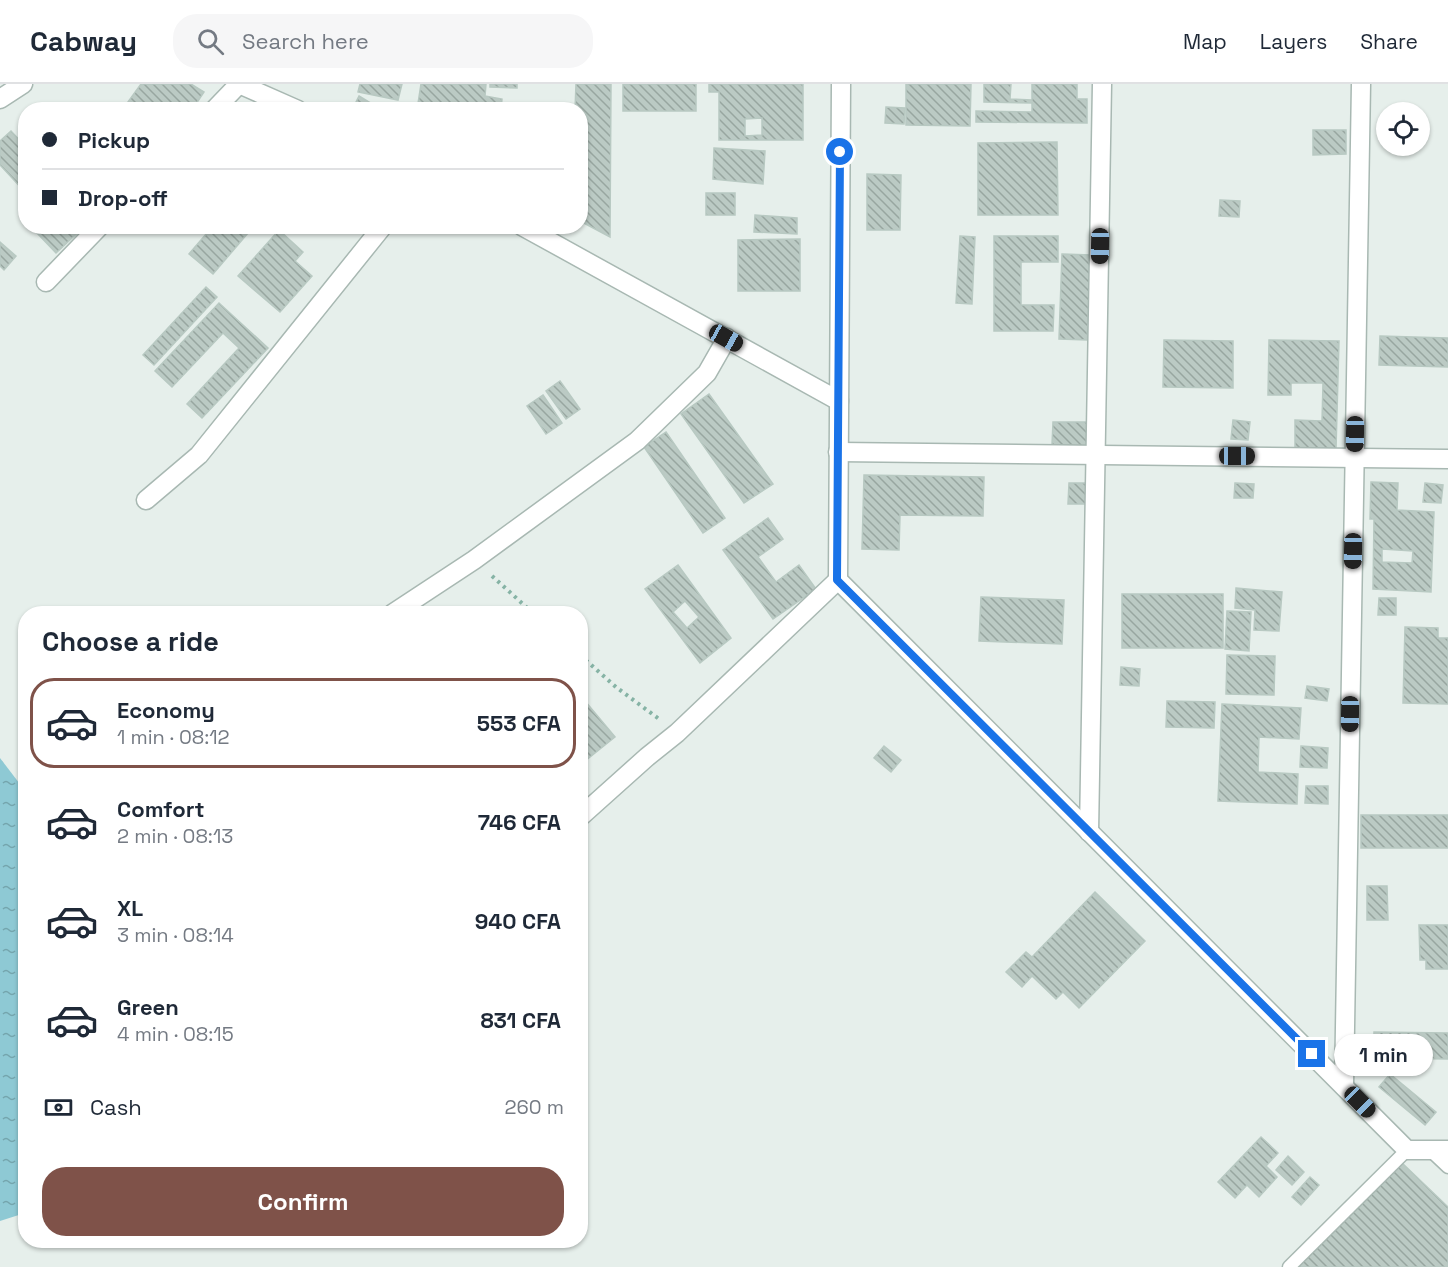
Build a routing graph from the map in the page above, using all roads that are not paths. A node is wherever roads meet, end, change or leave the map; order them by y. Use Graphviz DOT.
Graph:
graph roads {
  1 [pos="23,84"];
  2 [pos="239,84"];
  3 [pos="841,84"];
  4 [pos="1102,84"];
  5 [pos="1361,84"];
  6 [pos="0,99"];
  7 [pos="222,102"];
  8 [pos="280,102"];
  9 [pos="92,234"];
  10 [pos="377,234"];
  11 [pos="537,234"];
  12 [pos="46,282"];
  13 [pos="726,338"];
  14 [pos="839,401"];
  15 [pos="838,453"];
  16 [pos="1097,455"];
  17 [pos="1354,458"];
  18 [pos="1448,459"];
  19 [pos="146,500"];
  20 [pos="837,580"];
  21 [pos="404,606"];
  22 [pos="588,810"];
  23 [pos="1089,832"];
  24 [pos="1344,1086"];
  25 [pos="1407,1150"];
  26 [pos="1439,1150"];
  27 [pos="1448,1167"];
  28 [pos="1289,1267"];
  1 -- 6 [label="street"];
  2 -- 7 [label="street"];
  2 -- 8 [label="street"];
  3 -- 14 [label="street"];
  4 -- 16 [label="street"];
  5 -- 17 [label="street"];
  9 -- 12 [label="street"];
  10 -- 19 [label="street"];
  11 -- 13 [label="street"];
  13 -- 14 [label="street"];
  13 -- 21 [label="street"];
  14 -- 15 [label="street"];
  15 -- 16 [label="street"];
  15 -- 20 [label="street"];
  16 -- 17 [label="street"];
  16 -- 23 [label="street"];
  17 -- 18 [label="street"];
  17 -- 24 [label="street"];
  20 -- 22 [label="street"];
  20 -- 23 [label="street"];
  23 -- 24 [label="street"];
  24 -- 25 [label="street"];
  25 -- 26 [label="street"];
  25 -- 28 [label="lane"];
  26 -- 27 [label="lane"];
}
